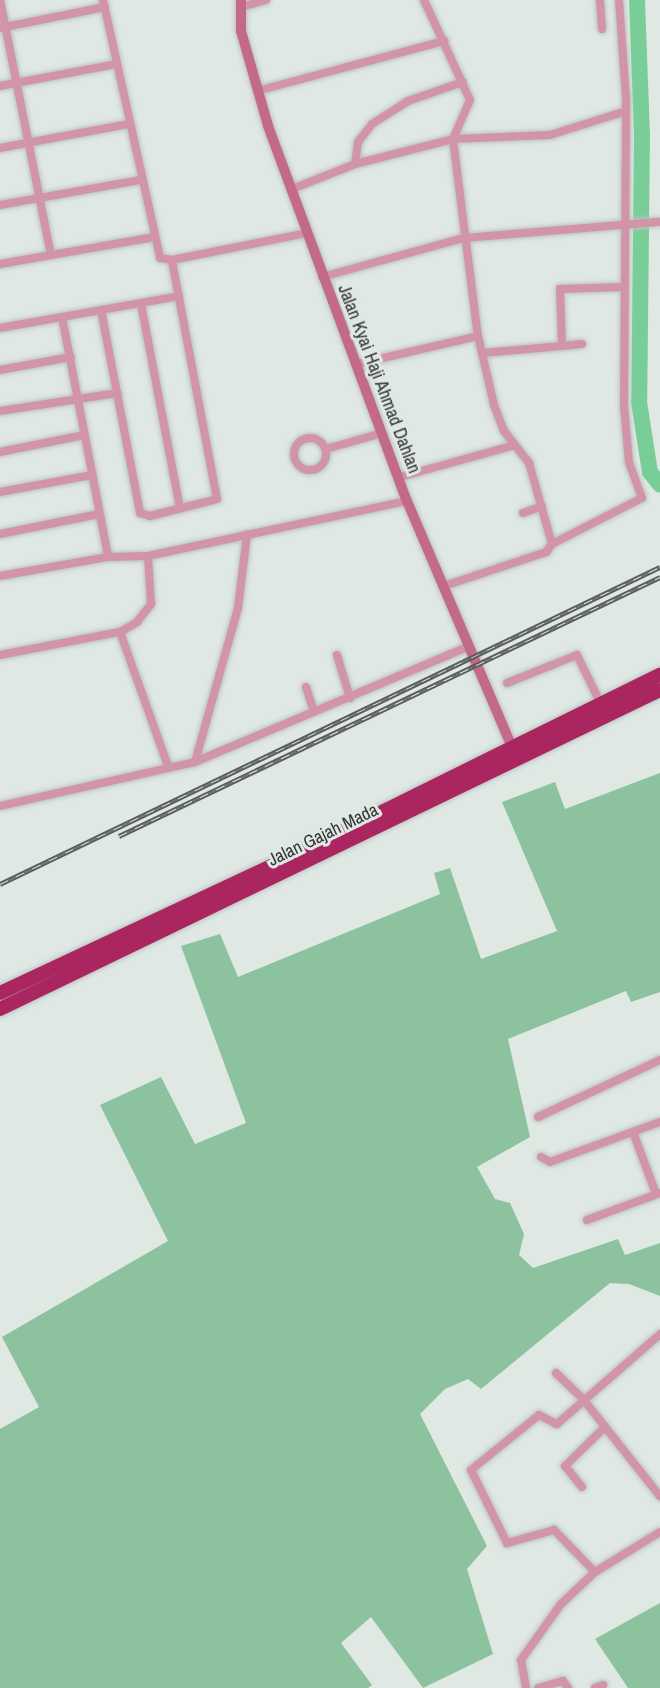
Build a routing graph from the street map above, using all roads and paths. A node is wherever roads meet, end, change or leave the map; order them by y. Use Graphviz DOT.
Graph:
graph roads {
  1 [pos="0,0"];
  2 [pos="266,0"];
  3 [pos="424,0"];
  4 [pos="600,0"];
  5 [pos="618,0"];
  6 [pos="104,4"];
  7 [pos="241,4"];
  8 [pos="3,28"];
  9 [pos="602,29"];
  10 [pos="444,41"];
  11 [pos="116,64"];
  12 [pos="463,82"];
  13 [pos="17,83"];
  14 [pos="0,86"];
  15 [pos="257,91"];
  16 [pos="626,111"];
  17 [pos="128,124"];
  18 [pos="453,139"];
  19 [pos="28,143"];
  20 [pos="0,148"];
  21 [pos="355,164"];
  22 [pos="141,180"];
  23 [pos="292,189"];
  24 [pos="39,198"];
  25 [pos="0,205"];
  26 [pos="657,222"];
  27 [pos="625,224"];
  28 [pos="307,233"];
  29 [pos="155,237"];
  30 [pos="464,238"];
  31 [pos="51,255"];
  32 [pos="172,260"];
  33 [pos="0,264"];
  34 [pos="322,277"];
  35 [pos="622,287"];
  36 [pos="179,296"];
  37 [pos="141,304"];
  38 [pos="100,310"];
  39 [pos="62,317"];
  40 [pos="0,328"];
  41 [pos="478,336"];
  42 [pos="582,344"];
  43 [pos="562,346"];
  44 [pos="483,353"];
  45 [pos="71,357"];
  46 [pos="357,364"];
  47 [pos="0,370"];
  48 [pos="118,393"];
  49 [pos="78,399"];
  50 [pos="0,411"];
  51 [pos="382,433"];
  52 [pos="84,435"];
  53 [pos="515,445"];
  54 [pos="326,450"];
  55 [pos="0,452"];
  56 [pos="92,476"];
  57 [pos="400,477"];
  58 [pos="0,492"];
  59 [pos="408,501"];
  60 [pos="542,506"];
  61 [pos="180,508"];
  62 [pos="523,513"];
  63 [pos="99,514"];
  64 [pos="0,534"];
  65 [pos="247,535"];
  66 [pos="552,544"];
  67 [pos="148,556"];
  68 [pos="108,557"];
  69 [pos="0,576"];
  70 [pos="444,586"];
  71 [pos="120,632"];
  72 [pos="470,646"];
  73 [pos="0,655"];
  74 [pos="337,655"];
  75 [pos="660,675"];
  76 [pos="507,683"];
  77 [pos="306,687"];
  78 [pos="660,690"];
  79 [pos="350,698"];
  80 [pos="602,704"];
  81 [pos="314,712"];
  82 [pos="514,754"];
  83 [pos="195,762"];
  84 [pos="168,766"];
  85 [pos="426,798"];
  86 [pos="0,806"];
  87 [pos="0,993"];
  88 [pos="0,1009"];
  89 [pos="660,1060"];
  90 [pos="538,1117"];
  91 [pos="660,1122"];
  92 [pos="633,1132"];
  93 [pos="541,1157"];
  94 [pos="658,1193"];
  95 [pos="587,1220"];
  96 [pos="660,1334"];
  97 [pos="556,1372"];
  98 [pos="583,1398"];
  99 [pos="605,1427"];
  100 [pos="582,1487"];
  101 [pos="660,1496"];
  102 [pos="660,1532"];
  103 [pos="595,1572"];
  104 [pos="603,1684"];
  105 [pos="526,1688"];
  106 [pos="538,1688"];
  107 [pos="568,1688"];
  108 [pos="595,1688"];
  1 -- 8 [label="street"];
  2 -- 7 [label="street"];
  3 -- 10 [label="street"];
  4 -- 9 [label="street"];
  5 -- 16 [label="street"];
  6 -- 8 [label="street"];
  6 -- 11 [label="street"];
  7 -- 15 [label="street, Jalan Kyai Haji Ahmad Dahlan"];
  8 -- 13 [label="street"];
  10 -- 12 [label="street"];
  10 -- 15 [label="street"];
  11 -- 13 [label="street"];
  11 -- 17 [label="street"];
  12 -- 18 [label="street"];
  12 -- 21 [label="street"];
  13 -- 14 [label="street"];
  13 -- 19 [label="street"];
  15 -- 23 [label="street, Jalan Kyai Haji Ahmad Dahlan"];
  16 -- 18 [label="street"];
  16 -- 27 [label="street"];
  17 -- 19 [label="street"];
  17 -- 22 [label="street"];
  18 -- 21 [label="street"];
  18 -- 30 [label="street"];
  19 -- 20 [label="street"];
  19 -- 24 [label="street"];
  21 -- 23 [label="street"];
  22 -- 24 [label="street"];
  22 -- 29 [label="street"];
  23 -- 28 [label="street, Jalan Kyai Haji Ahmad Dahlan"];
  24 -- 25 [label="street"];
  24 -- 31 [label="street"];
  26 -- 27 [label="street"];
  27 -- 30 [label="street"];
  27 -- 35 [label="street"];
  28 -- 32 [label="street"];
  28 -- 34 [label="street, Jalan Kyai Haji Ahmad Dahlan"];
  29 -- 31 [label="street"];
  29 -- 32 [label="street"];
  30 -- 34 [label="street"];
  30 -- 41 [label="street"];
  31 -- 33 [label="street"];
  32 -- 36 [label="street"];
  34 -- 46 [label="street, Jalan Kyai Haji Ahmad Dahlan"];
  35 -- 43 [label="street"];
  35 -- 66 [label="street"];
  36 -- 37 [label="street"];
  36 -- 61 [label="street"];
  37 -- 38 [label="street"];
  37 -- 61 [label="street"];
  38 -- 39 [label="street"];
  38 -- 48 [label="street"];
  39 -- 40 [label="street"];
  39 -- 45 [label="street"];
  41 -- 44 [label="street"];
  41 -- 46 [label="street"];
  42 -- 43 [label="street"];
  43 -- 44 [label="street"];
  44 -- 53 [label="street"];
  45 -- 47 [label="street"];
  45 -- 49 [label="street"];
  46 -- 51 [label="street, Jalan Kyai Haji Ahmad Dahlan"];
  48 -- 49 [label="street"];
  48 -- 61 [label="street"];
  49 -- 50 [label="street"];
  49 -- 52 [label="street"];
  51 -- 54 [label="street"];
  51 -- 57 [label="street, Jalan Kyai Haji Ahmad Dahlan"];
  52 -- 55 [label="street"];
  52 -- 56 [label="street"];
  53 -- 57 [label="street"];
  53 -- 60 [label="street"];
  54 -- 54 [label="street"];
  56 -- 58 [label="street"];
  56 -- 63 [label="street"];
  57 -- 59 [label="street, Jalan Kyai Haji Ahmad Dahlan"];
  59 -- 65 [label="street"];
  59 -- 70 [label="street, Jalan Kyai Haji Ahmad Dahlan"];
  60 -- 62 [label="street"];
  60 -- 66 [label="street"];
  63 -- 64 [label="street"];
  63 -- 68 [label="street"];
  65 -- 67 [label="street"];
  65 -- 83 [label="street"];
  66 -- 70 [label="street"];
  67 -- 68 [label="street"];
  67 -- 71 [label="street"];
  68 -- 69 [label="street"];
  70 -- 72 [label="street, Jalan Kyai Haji Ahmad Dahlan"];
  71 -- 73 [label="street"];
  71 -- 84 [label="street"];
  72 -- 79 [label="street"];
  72 -- 82 [label="street, Jalan Kyai Haji Ahmad Dahlan"];
  74 -- 79 [label="street"];
  75 -- 80 [label="highway, Jalan Gajah Mada"];
  76 -- 80 [label="street"];
  77 -- 81 [label="street"];
  78 -- 82 [label="highway, Jalan Gajah Mada"];
  79 -- 81 [label="street"];
  80 -- 82 [label="highway, Jalan Gajah Mada"];
  81 -- 83 [label="street"];
  82 -- 85 [label="highway, Jalan Gajah Mada"];
  83 -- 84 [label="street"];
  84 -- 86 [label="street"];
  85 -- 87 [label="highway, Jalan Gajah Mada"];
  85 -- 88 [label="highway, Jalan Gajah Mada"];
  89 -- 90 [label="street"];
  91 -- 92 [label="street"];
  92 -- 93 [label="street"];
  92 -- 94 [label="street"];
  94 -- 95 [label="street"];
  96 -- 98 [label="street"];
  97 -- 98 [label="street"];
  98 -- 99 [label="street"];
  98 -- 103 [label="street"];
  99 -- 100 [label="street"];
  99 -- 101 [label="street"];
  102 -- 103 [label="street"];
  103 -- 105 [label="street"];
  104 -- 108 [label="street"];
  106 -- 107 [label="street"];
}
